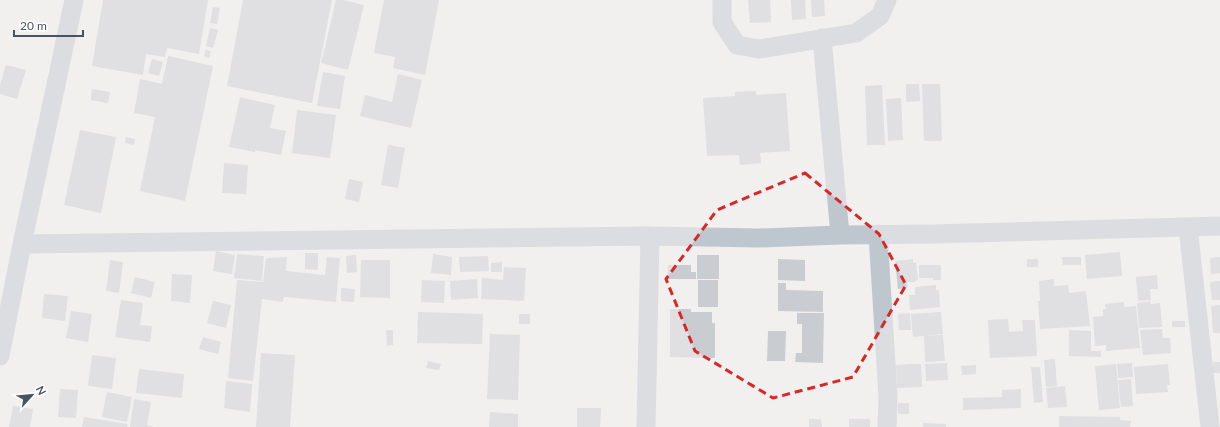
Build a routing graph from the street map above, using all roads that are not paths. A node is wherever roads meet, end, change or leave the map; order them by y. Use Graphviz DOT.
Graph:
graph roads {
  1 [pos="74,0"];
  2 [pos="722,0"];
  3 [pos="887,0"];
  4 [pos="822,38"];
  5 [pos="1220,226"];
  6 [pos="1188,227"];
  7 [pos="878,234"];
  8 [pos="840,235"];
  9 [pos="650,236"];
  10 [pos="22,244"];
  11 [pos="0,356"];
  12 [pos="646,427"];
  13 [pos="887,427"];
  14 [pos="1210,427"];
  1 -- 10 [label="street"];
  2 -- 4 [label="street"];
  3 -- 4 [label="street"];
  4 -- 8 [label="street"];
  5 -- 6 [label="street"];
  6 -- 7 [label="street"];
  6 -- 14 [label="street"];
  7 -- 8 [label="street"];
  7 -- 13 [label="street"];
  8 -- 9 [label="street"];
  9 -- 10 [label="street"];
  9 -- 12 [label="street"];
  10 -- 11 [label="street"];
}
